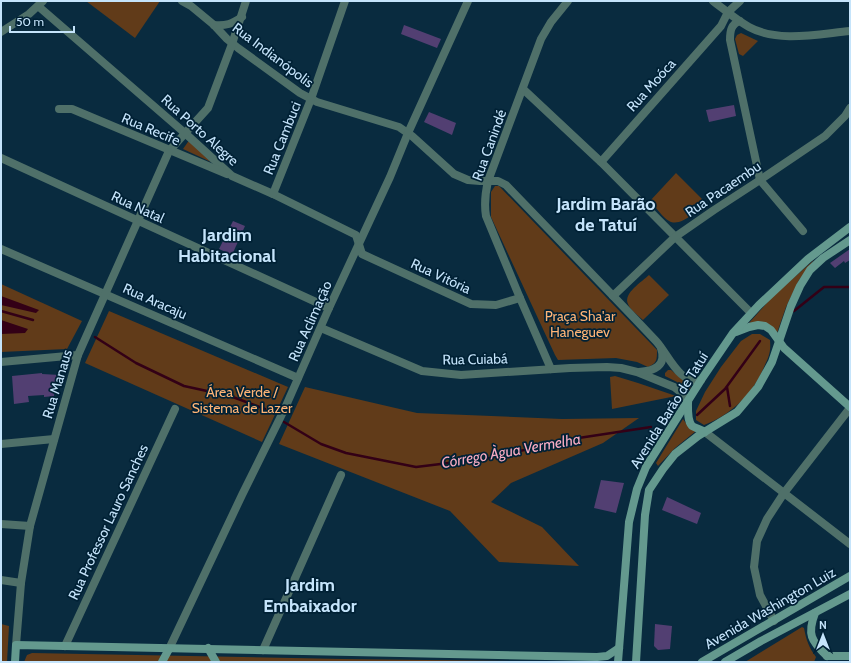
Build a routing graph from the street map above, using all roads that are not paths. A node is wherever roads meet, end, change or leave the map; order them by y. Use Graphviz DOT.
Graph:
graph roads {
  1 [pos="182,1"];
  2 [pos="246,1"];
  3 [pos="345,1"];
  4 [pos="468,1"];
  5 [pos="568,1"];
  6 [pos="740,1"];
  7 [pos="40,3"];
  8 [pos="716,3"];
  9 [pos="728,12"];
  10 [pos="242,17"];
  11 [pos="738,19"];
  12 [pos="214,25"];
  13 [pos="718,29"];
  14 [pos="850,31"];
  15 [pos="1,32"];
  16 [pos="730,40"];
  17 [pos="232,44"];
  18 [pos="523,89"];
  19 [pos="311,99"];
  20 [pos="850,108"];
  21 [pos="59,109"];
  22 [pos="408,133"];
  23 [pos="186,134"];
  24 [pos="169,151"];
  25 [pos="1,158"];
  26 [pos="601,162"];
  27 [pos="232,176"];
  28 [pos="760,180"];
  29 [pos="488,181"];
  30 [pos="273,194"];
  31 [pos="138,221"];
  32 [pos="850,227"];
  33 [pos="803,231"];
  34 [pos="675,238"];
  35 [pos="850,240"];
  36 [pos="359,246"];
  37 [pos="1,249"];
  38 [pos="105,294"];
  39 [pos="614,296"];
  40 [pos="520,298"];
  41 [pos="329,308"];
  42 [pos="751,313"];
  43 [pos="321,328"];
  44 [pos="734,333"];
  45 [pos="780,342"];
  46 [pos="660,345"];
  47 [pos="78,355"];
  48 [pos="1,362"];
  49 [pos="551,369"];
  50 [pos="637,372"];
  51 [pos="298,378"];
  52 [pos="701,380"];
  53 [pos="688,402"];
  54 [pos="850,408"];
  55 [pos="175,409"];
  56 [pos="705,432"];
  57 [pos="54,439"];
  58 [pos="1,444"];
  59 [pos="341,475"];
  60 [pos="784,493"];
  61 [pos="1,524"];
  62 [pos="30,526"];
  63 [pos="850,544"];
  64 [pos="850,576"];
  65 [pos="1,580"];
  66 [pos="21,583"];
  67 [pos="850,594"];
  68 [pos="815,613"];
  69 [pos="774,621"];
  70 [pos="16,645"];
  71 [pos="65,646"];
  72 [pos="208,648"];
  73 [pos="619,648"];
  74 [pos="170,649"];
  75 [pos="263,650"];
  76 [pos="850,656"];
  77 [pos="825,659"];
  78 [pos="15,662"];
  79 [pos="162,662"];
  80 [pos="216,662"];
  81 [pos="618,662"];
  82 [pos="636,662"];
  83 [pos="702,662"];
  84 [pos="725,662"];
  1 -- 12 [label="street, Rua Indianópolis"];
  2 -- 10 [label="street, Rua Manaus"];
  3 -- 19 [label="street, Rua Cambuci"];
  4 -- 22 [label="street, Rua Aclimação"];
  5 -- 18 [label="street, Rua Canindé"];
  6 -- 9 [label="street, Rua Moóca"];
  6 -- 11 [label="street, Rua Moóca"];
  7 -- 15 [label="street"];
  7 -- 23 [label="street, Rua Porto Alegre"];
  8 -- 9 [label="street"];
  8 -- 13 [label="street"];
  9 -- 11 [label="street"];
  9 -- 13 [label="street, Rua Moóca"];
  10 -- 12 [label="street, Rua Indianópolis"];
  10 -- 17 [label="street, Rua Manaus"];
  11 -- 14 [label="street"];
  11 -- 16 [label="street, Rua Moóca"];
  12 -- 17 [label="street, Rua Indianópolis"];
  13 -- 16 [label="street"];
  13 -- 26 [label="street, Rua Moóca"];
  16 -- 28 [label="street"];
  17 -- 19 [label="street, Rua Indianópolis"];
  17 -- 23 [label="street, Rua Manaus"];
  18 -- 26 [label="street"];
  18 -- 29 [label="street, Rua Canindé"];
  19 -- 22 [label="street, Rua Indianópolis"];
  19 -- 30 [label="street, Rua Cambuci"];
  20 -- 28 [label="street, Rua Pacaembu"];
  21 -- 24 [label="street, Rua Recife"];
  22 -- 29 [label="street, Rua Indianópolis"];
  22 -- 36 [label="street, Rua Aclimação"];
  23 -- 24 [label="street, Rua Manaus"];
  23 -- 27 [label="street, Rua Porto Alegre"];
  24 -- 27 [label="street, Rua Recife"];
  24 -- 31 [label="street, Rua Manaus"];
  25 -- 31 [label="street, Rua Natal"];
  26 -- 34 [label="street"];
  27 -- 30 [label="street, Rua Porto Alegre"];
  28 -- 33 [label="street"];
  28 -- 34 [label="street, Rua Pacaembu"];
  29 -- 39 [label="street, Rua Indianópolis"];
  29 -- 40 [label="street, Rua Canindé"];
  30 -- 36 [label="street, Rua Porto Alegre"];
  31 -- 38 [label="street, Rua Manaus"];
  31 -- 41 [label="street, Rua Natal"];
  32 -- 42 [label="main road, Avenida Barão de Tatuí"];
  34 -- 39 [label="street, Rua Pacaembu"];
  34 -- 42 [label="street"];
  35 -- 45 [label="main road, Avenida Barão de Tatuí"];
  36 -- 40 [label="street, Rua Vitória"];
  36 -- 41 [label="street, Rua Aclimação"];
  37 -- 38 [label="street, Rua Aracaju"];
  38 -- 47 [label="street, Rua Manaus"];
  38 -- 51 [label="street, Rua Aracaju"];
  39 -- 46 [label="street, Rua Indianópolis"];
  40 -- 49 [label="street, Rua Canindé"];
  41 -- 43 [label="street, Rua Aclimação"];
  42 -- 44 [label="main road, Avenida Barão de Tatuí"];
  43 -- 49 [label="street, Rua Cuiabá"];
  43 -- 51 [label="street, Rua Aclimação"];
  44 -- 45 [label="main road"];
  44 -- 52 [label="main road, Avenida Barão de Tatuí"];
  45 -- 54 [label="main road"];
  45 -- 56 [label="main road, Avenida Barão de Tatuí"];
  46 -- 50 [label="street, Rua Cuiabá"];
  46 -- 52 [label="street, Rua Indianópolis"];
  47 -- 48 [label="street"];
  47 -- 57 [label="street, Rua Manaus"];
  49 -- 50 [label="street, Rua Cuiabá"];
  50 -- 53 [label="street, Rua Cuiabá"];
  51 -- 74 [label="street, Rua Aclimação"];
  52 -- 53 [label="main road, Avenida Barão de Tatuí"];
  53 -- 56 [label="main road"];
  53 -- 73 [label="main road, Avenida Barão de Tatuí"];
  54 -- 60 [label="street"];
  55 -- 71 [label="street, Rua Professor Lauro Sanches"];
  56 -- 60 [label="street"];
  56 -- 82 [label="main road, Avenida Barão de Tatuí"];
  57 -- 58 [label="street"];
  57 -- 62 [label="street, Rua Manaus"];
  59 -- 75 [label="street"];
  60 -- 63 [label="street"];
  60 -- 69 [label="street"];
  61 -- 62 [label="street"];
  62 -- 66 [label="street, Rua Manaus"];
  64 -- 69 [label="main road, Avenida Washington Luiz"];
  65 -- 66 [label="street"];
  66 -- 70 [label="street, Rua Manaus"];
  67 -- 68 [label="main road, Avenida Washington Luiz"];
  68 -- 77 [label="main road"];
  68 -- 84 [label="main road, Avenida Washington Luiz"];
  69 -- 83 [label="main road, Avenida Washington Luiz"];
  70 -- 71 [label="main road"];
  70 -- 78 [label="main road, Rua Manaus"];
  71 -- 74 [label="main road"];
  72 -- 74 [label="main road"];
  72 -- 75 [label="main road"];
  72 -- 80 [label="main road"];
  73 -- 75 [label="main road"];
  73 -- 81 [label="main road, Avenida Barão de Tatuí"];
  74 -- 79 [label="main road"];
  76 -- 77 [label="main road"];
}
